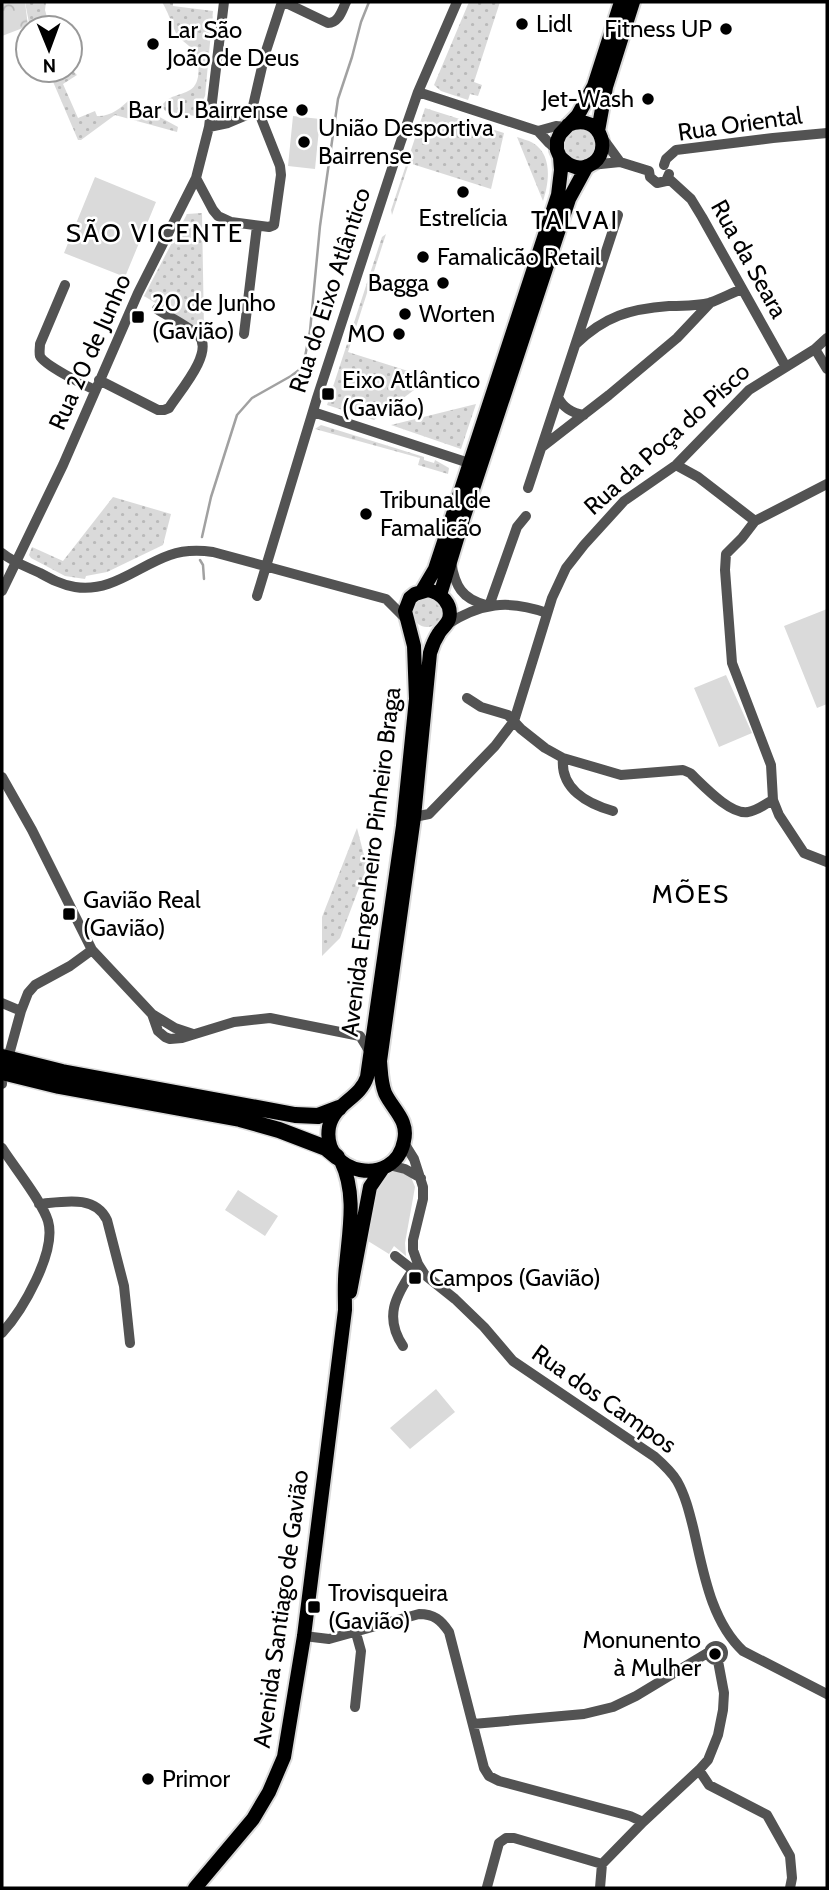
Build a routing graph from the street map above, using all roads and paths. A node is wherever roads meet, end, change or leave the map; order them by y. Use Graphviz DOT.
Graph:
graph roads {
  1 [pos="224,2"];
  2 [pos="283,2"];
  3 [pos="346,2"];
  4 [pos="457,2"];
  5 [pos="621,2"];
  6 [pos="633,2"];
  7 [pos="418,92"];
  8 [pos="253,106"];
  9 [pos="566,126"];
  10 [pos="209,127"];
  11 [pos="538,131"];
  12 [pos="599,133"];
  13 [pos="827,133"];
  14 [pos="559,153"];
  15 [pos="620,162"];
  16 [pos="664,165"];
  17 [pos="588,166"];
  18 [pos="649,171"];
  19 [pos="196,178"];
  20 [pos="668,178"];
  21 [pos="618,215"];
  22 [pos="257,226"];
  23 [pos="65,285"];
  24 [pos="742,289"];
  25 [pos="711,302"];
  26 [pos="670,306"];
  27 [pos="156,309"];
  28 [pos="587,311"];
  29 [pos="604,322"];
  30 [pos="687,327"];
  31 [pos="244,334"];
  32 [pos="827,338"];
  33 [pos="574,346"];
  34 [pos="815,349"];
  35 [pos="786,367"];
  36 [pos="827,369"];
  37 [pos="97,385"];
  38 [pos="558,397"];
  39 [pos="313,412"];
  40 [pos="584,415"];
  41 [pos="542,447"];
  42 [pos="469,463"];
  43 [pos="676,465"];
  44 [pos="827,484"];
  45 [pos="528,488"];
  46 [pos="526,516"];
  47 [pos="755,521"];
  48 [pos="2,553"];
  49 [pos="450,561"];
  50 [pos="16,563"];
  51 [pos="267,566"];
  52 [pos="2,591"];
  53 [pos="419,592"];
  54 [pos="440,595"];
  55 [pos="257,596"];
  56 [pos="386,599"];
  57 [pos="489,606"];
  58 [pos="547,613"];
  59 [pos="407,621"];
  60 [pos="443,628"];
  61 [pos="467,698"];
  62 [pos="514,720"];
  63 [pos="563,758"];
  64 [pos="2,777"];
  65 [pos="773,800"];
  66 [pos="613,811"];
  67 [pos="414,817"];
  68 [pos="827,862"];
  69 [pos="92,950"];
  70 [pos="2,1003"];
  71 [pos="21,1011"];
  72 [pos="375,1024"];
  73 [pos="360,1036"];
  74 [pos="6,1054"];
  75 [pos="371,1054"];
  76 [pos="2,1072"];
  77 [pos="344,1104"];
  78 [pos="392,1105"];
  79 [pos="404,1143"];
  80 [pos="2,1148"];
  81 [pos="339,1159"];
  82 [pos="386,1167"];
  83 [pos="421,1178"];
  84 [pos="39,1204"];
  85 [pos="395,1256"];
  86 [pos="415,1267"];
  87 [pos="345,1310"];
  88 [pos="2,1333"];
  89 [pos="130,1343"];
  90 [pos="403,1346"];
  91 [pos="724,1628"];
  92 [pos="356,1633"];
  93 [pos="304,1636"];
  94 [pos="734,1643"];
  95 [pos="716,1654"];
  96 [pos="827,1693"];
  97 [pos="355,1707"];
  98 [pos="473,1724"];
  99 [pos="699,1770"];
  100 [pos="643,1822"];
  101 [pos="602,1864"];
  102 [pos="487,1887"];
  103 [pos="195,1888"];
  104 [pos="600,1888"];
  105 [pos="790,1888"];
  1 -- 10 [label="street, Rua 20 de Junho"];
  2 -- 3 [label="street"];
  2 -- 8 [label="street"];
  4 -- 7 [label="street, Rua do Eixo Atlântico"];
  5 -- 9 [label="main road"];
  6 -- 12 [label="main road"];
  7 -- 11 [label="street"];
  7 -- 39 [label="street, Rua do Eixo Atlântico"];
  8 -- 10 [label="street"];
  8 -- 22 [label="street"];
  9 -- 11 [label="street"];
  9 -- 12 [label="main road"];
  9 -- 14 [label="main road"];
  10 -- 19 [label="street, Rua 20 de Junho"];
  11 -- 14 [label="street"];
  12 -- 15 [label="street"];
  12 -- 17 [label="main road"];
  13 -- 16 [label="street, Rua Oriental"];
  14 -- 17 [label="main road"];
  14 -- 42 [label="main road"];
  15 -- 17 [label="street, Rua da Seara"];
  15 -- 18 [label="street, Rua da Seara"];
  16 -- 18 [label="street"];
  16 -- 20 [label="street, Rua da Seara"];
  17 -- 49 [label="main road"];
  18 -- 20 [label="street, Rua da Seara"];
  19 -- 22 [label="street"];
  19 -- 37 [label="street, Rua 20 de Junho"];
  20 -- 24 [label="street, Rua da Seara"];
  21 -- 28 [label="street"];
  22 -- 31 [label="street"];
  23 -- 37 [label="street"];
  24 -- 25 [label="street"];
  24 -- 35 [label="street, Rua da Seara"];
  25 -- 26 [label="street"];
  25 -- 30 [label="street"];
  26 -- 29 [label="street"];
  26 -- 30 [label="street"];
  27 -- 37 [label="street"];
  28 -- 29 [label="street"];
  28 -- 33 [label="street"];
  29 -- 33 [label="street"];
  30 -- 40 [label="street"];
  32 -- 34 [label="street, Rua da Poça do Pisco"];
  33 -- 38 [label="street"];
  34 -- 35 [label="street, Rua da Poça do Pisco"];
  34 -- 36 [label="street"];
  35 -- 43 [label="street, Rua da Poça do Pisco"];
  37 -- 50 [label="street, Rua 20 de Junho"];
  38 -- 40 [label="street"];
  38 -- 41 [label="street"];
  39 -- 42 [label="street"];
  39 -- 51 [label="street, Rua do Eixo Atlântico"];
  40 -- 41 [label="street"];
  41 -- 45 [label="street"];
  42 -- 53 [label="main road"];
  43 -- 47 [label="street"];
  43 -- 58 [label="street, Rua da Poça do Pisco"];
  44 -- 47 [label="street"];
  46 -- 57 [label="street"];
  47 -- 65 [label="street"];
  48 -- 50 [label="street"];
  49 -- 54 [label="main road"];
  49 -- 57 [label="street"];
  50 -- 51 [label="street"];
  50 -- 52 [label="street, Rua 20 de Junho"];
  51 -- 55 [label="street, Rua do Eixo Atlântico"];
  51 -- 56 [label="street"];
  53 -- 54 [label="main road"];
  53 -- 56 [label="street"];
  53 -- 59 [label="main road"];
  54 -- 60 [label="main road"];
  56 -- 59 [label="street"];
  57 -- 58 [label="street"];
  57 -- 60 [label="street"];
  58 -- 62 [label="street, Rua da Poça do Pisco"];
  59 -- 60 [label="main road"];
  59 -- 72 [label="main road, Avenida Engenheiro Pinheiro Braga"];
  60 -- 67 [label="main road, Avenida Engenheiro Pinheiro Braga"];
  61 -- 62 [label="street"];
  62 -- 63 [label="street"];
  62 -- 67 [label="street, Rua da Poça do Pisco"];
  63 -- 65 [label="street"];
  63 -- 66 [label="street"];
  64 -- 69 [label="street"];
  65 -- 68 [label="street"];
  67 -- 78 [label="main road, Avenida Engenheiro Pinheiro Braga"];
  69 -- 71 [label="street"];
  69 -- 73 [label="street"];
  70 -- 71 [label="street"];
  71 -- 74 [label="street"];
  72 -- 73 [label="street"];
  72 -- 75 [label="main road, Avenida Engenheiro Pinheiro Braga"];
  73 -- 75 [label="street"];
  74 -- 77 [label="highway"];
  75 -- 77 [label="main road, Avenida Engenheiro Pinheiro Braga"];
  76 -- 81 [label="highway"];
  77 -- 78 [label="main road"];
  77 -- 81 [label="main road, Avenida Engenheiro Pinheiro Braga"];
  78 -- 79 [label="main road, Avenida Engenheiro Pinheiro Braga"];
  79 -- 82 [label="main road"];
  79 -- 83 [label="street"];
  80 -- 84 [label="street"];
  81 -- 82 [label="main road"];
  81 -- 87 [label="main road, Avenida Santiago de Gavião"];
  82 -- 83 [label="street"];
  82 -- 87 [label="main road, Avenida Santiago de Gavião"];
  83 -- 86 [label="street"];
  84 -- 88 [label="street"];
  84 -- 89 [label="street"];
  85 -- 86 [label="street, Rua dos Campos"];
  86 -- 90 [label="street"];
  86 -- 91 [label="street, Rua dos Campos"];
  87 -- 93 [label="main road, Avenida Santiago de Gavião"];
  91 -- 94 [label="street, Rua dos Campos"];
  91 -- 95 [label="street"];
  92 -- 93 [label="street"];
  92 -- 97 [label="street"];
  92 -- 98 [label="street"];
  93 -- 103 [label="main road, Avenida Santiago de Gavião"];
  94 -- 95 [label="street"];
  94 -- 96 [label="street, Rua dos Campos"];
  95 -- 98 [label="street"];
  95 -- 99 [label="street"];
  98 -- 100 [label="street"];
  99 -- 100 [label="street"];
  99 -- 105 [label="street"];
  100 -- 101 [label="street"];
  101 -- 102 [label="street"];
  101 -- 104 [label="street"];
}
